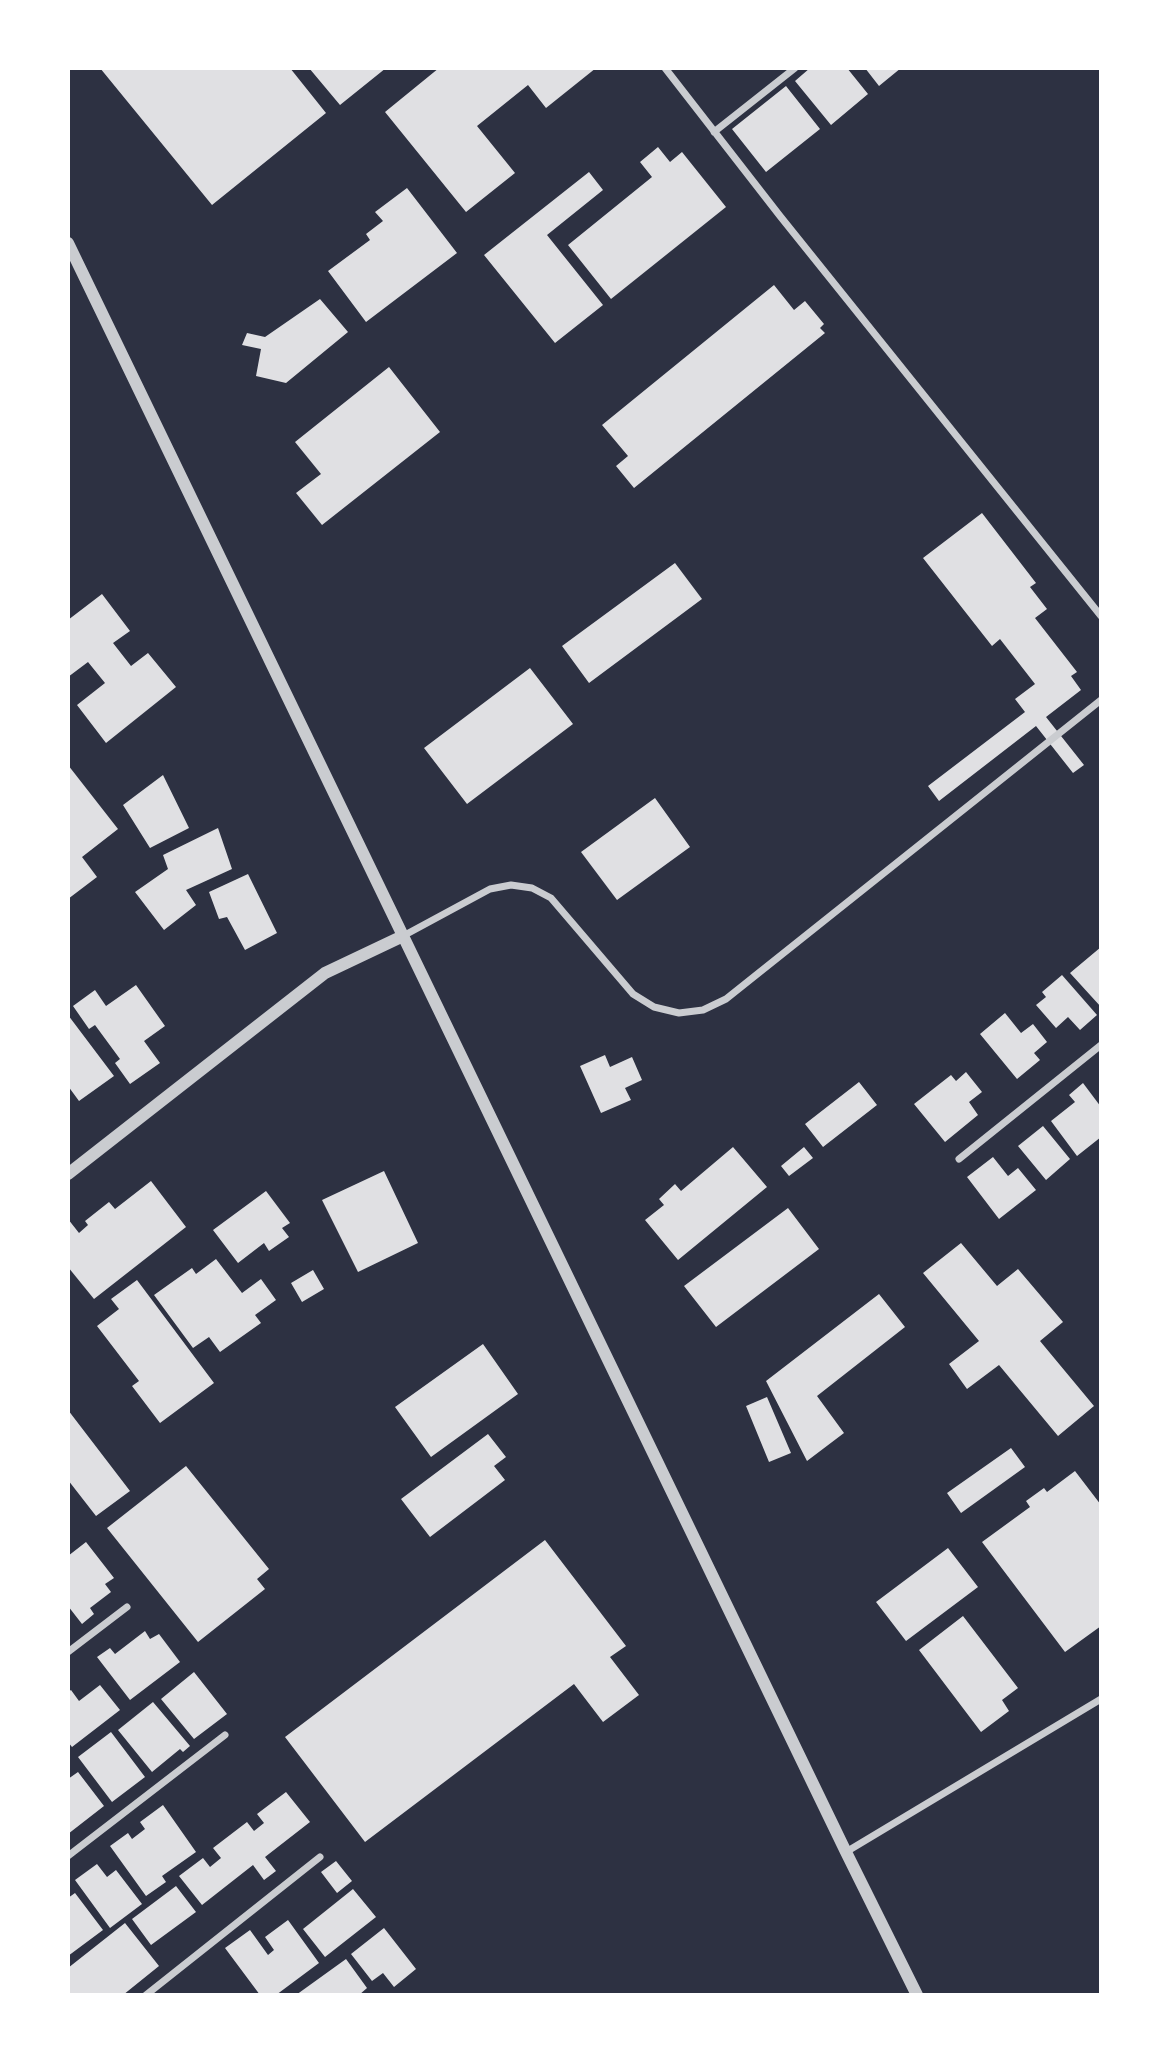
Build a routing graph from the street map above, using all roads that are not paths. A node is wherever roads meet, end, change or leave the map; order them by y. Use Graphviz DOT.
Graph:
graph roads {
  1 [pos="665,68"];
  2 [pos="795,68"];
  3 [pos="715,132"];
  4 [pos="68,243"];
  5 [pos="1101,616"];
  6 [pos="1101,700"];
  7 [pos="403,936"];
  8 [pos="1101,1045"];
  9 [pos="959,1159"];
  10 [pos="68,1174"];
  11 [pos="127,1607"];
  12 [pos="68,1652"];
  13 [pos="1101,1699"];
  14 [pos="225,1735"];
  15 [pos="846,1852"];
  16 [pos="68,1856"];
  17 [pos="320,1857"];
  18 [pos="146,1995"];
  19 [pos="917,1995"];
  1 -- 3 [label="street"];
  2 -- 3 [label="street"];
  3 -- 5 [label="street"];
  4 -- 7 [label="street"];
  6 -- 7 [label="street"];
  7 -- 10 [label="street"];
  7 -- 15 [label="street"];
  8 -- 9 [label="street"];
  11 -- 12 [label="street"];
  13 -- 15 [label="street"];
  14 -- 16 [label="street"];
  15 -- 19 [label="street"];
  17 -- 18 [label="street"];
}
